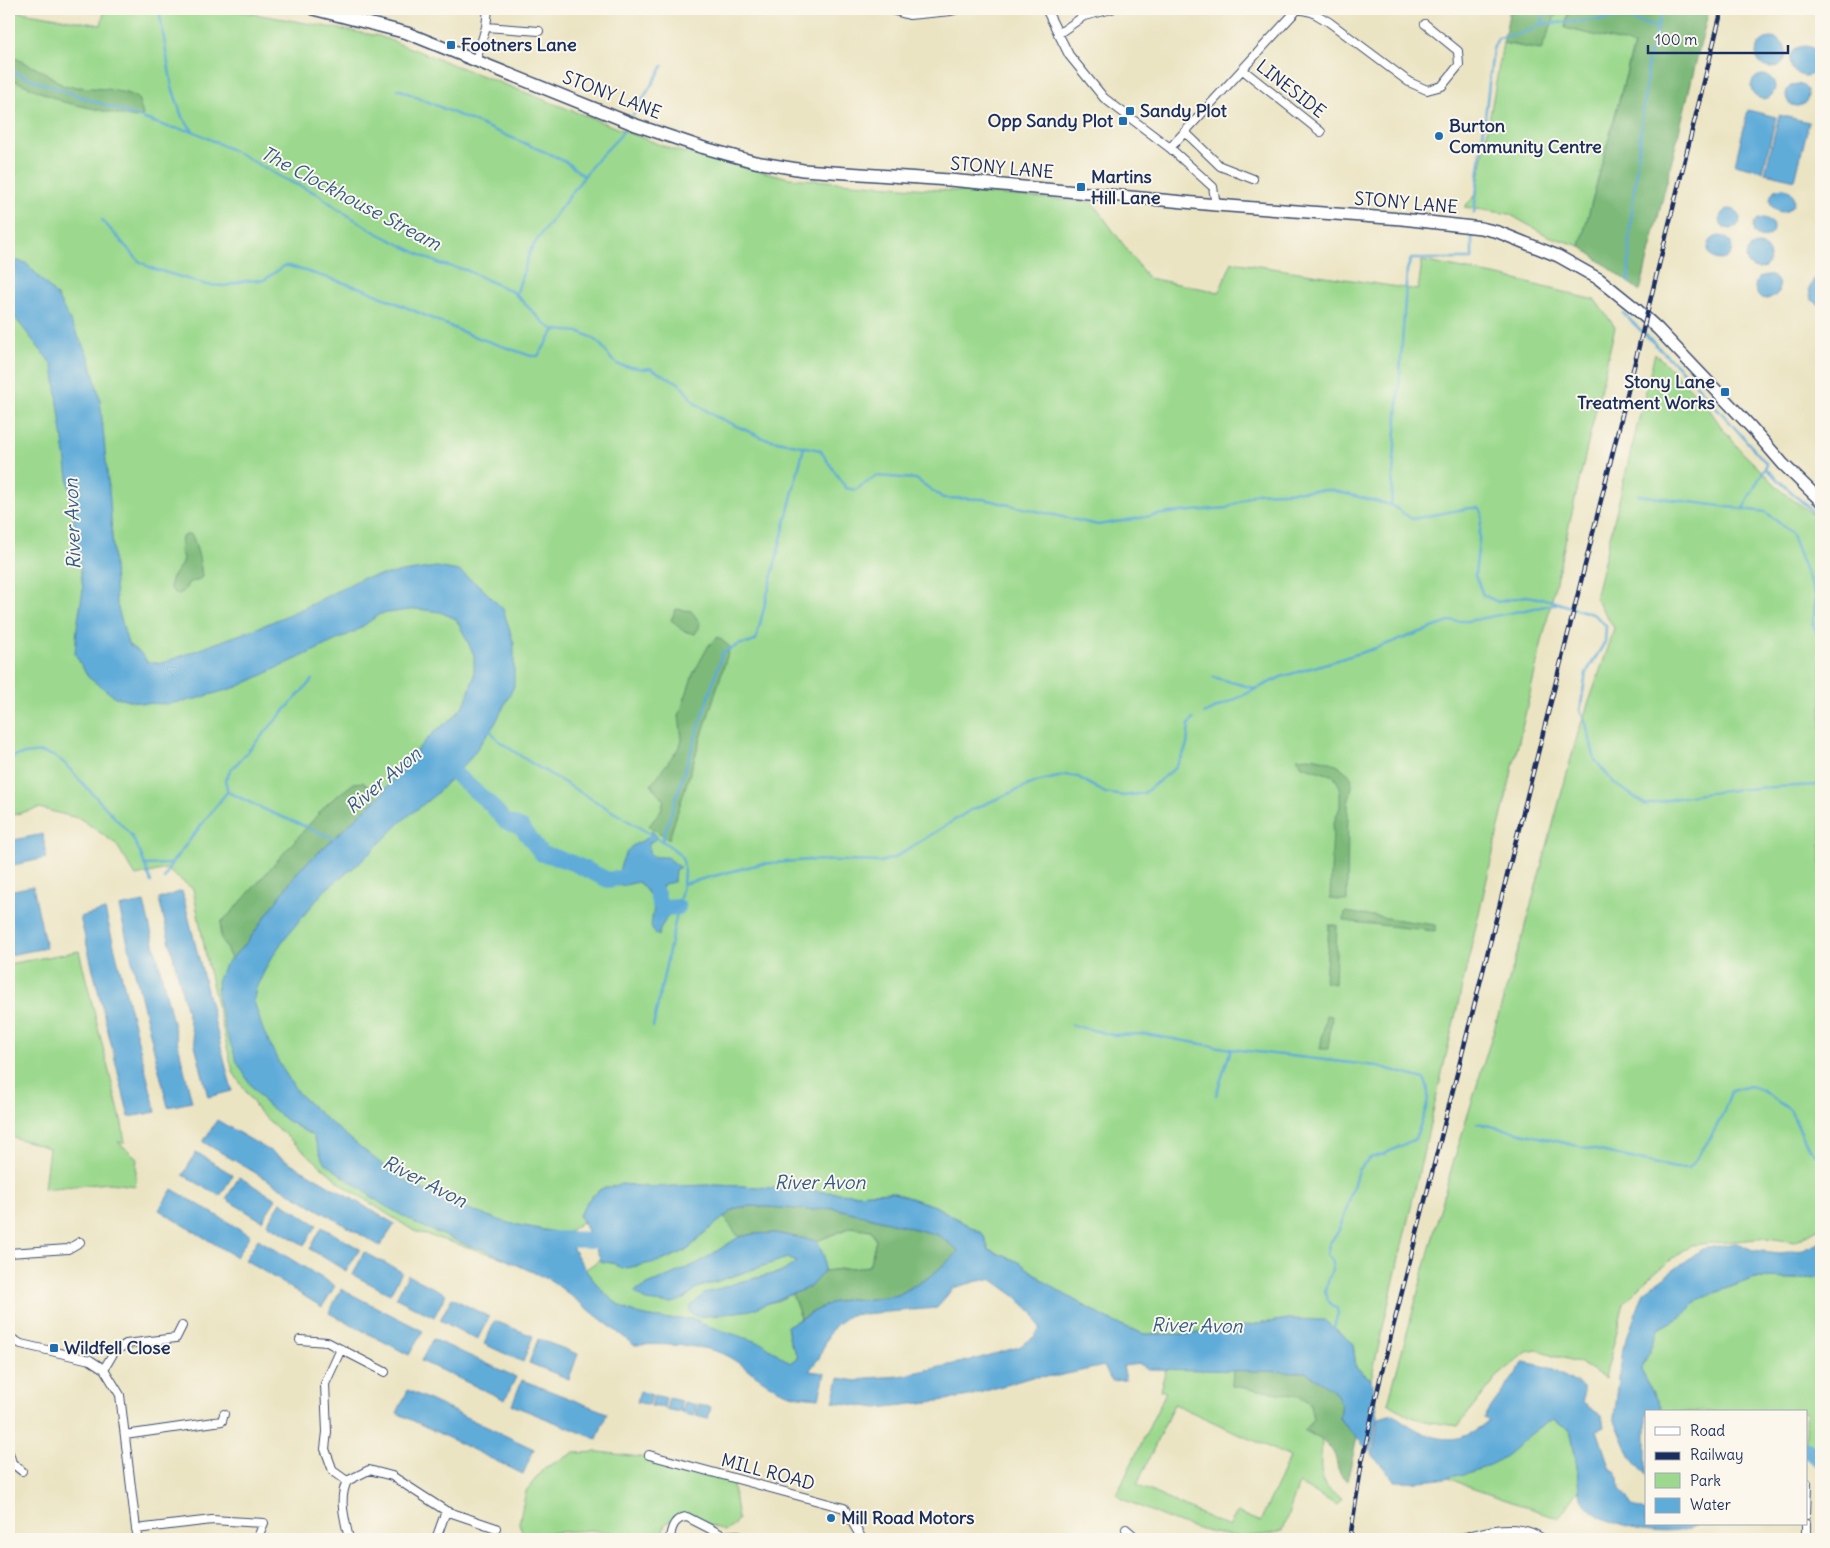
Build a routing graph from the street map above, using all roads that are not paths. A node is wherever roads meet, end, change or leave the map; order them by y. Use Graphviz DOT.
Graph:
graph roads {
  1 [pos="313,9"];
  2 [pos="488,9"];
  3 [pos="888,9"];
  4 [pos="958,9"];
  5 [pos="1046,9"];
  6 [pos="1112,9"];
  7 [pos="1086,12"];
  8 [pos="1425,24"];
  9 [pos="486,27"];
  10 [pos="539,31"];
  11 [pos="1058,34"];
  12 [pos="476,60"];
  13 [pos="1243,70"];
  14 [pos="1185,132"];
  15 [pos="1321,132"];
  16 [pos="1170,148"];
  17 [pos="1253,179"];
  18 [pos="1216,205"];
  19 [pos="1821,501"];
  20 [pos="80,1242"];
  21 [pos="9,1254"];
  22 [pos="182,1326"];
  23 [pos="9,1337"];
  24 [pos="300,1340"];
  25 [pos="341,1349"];
  26 [pos="104,1369"];
  27 [pos="385,1372"];
  28 [pos="224,1414"];
  29 [pos="125,1435"];
  30 [pos="9,1453"];
  31 [pos="649,1455"];
  32 [pos="22,1471"];
  33 [pos="347,1481"];
  34 [pos="446,1511"];
  35 [pos="1806,1526"];
  36 [pos="496,1528"];
  37 [pos="136,1529"];
  38 [pos="1126,1529"];
  39 [pos="738,1535"];
  40 [pos="139,1539"];
  41 [pos="257,1539"];
  42 [pos="349,1539"];
  43 [pos="436,1539"];
  44 [pos="670,1539"];
  45 [pos="862,1539"];
  46 [pos="1134,1539"];
  47 [pos="1459,1539"];
  48 [pos="1543,1539"];
  49 [pos="1806,1539"];
  1 -- 12 [label="main road, STONY LANE"];
  2 -- 9 [label="street"];
  3 -- 4 [label="street"];
  5 -- 11 [label="street"];
  6 -- 7 [label="street"];
  7 -- 11 [label="street"];
  8 -- 13 [label="street"];
  9 -- 10 [label="street"];
  9 -- 12 [label="street"];
  11 -- 16 [label="street"];
  12 -- 18 [label="main road, STONY LANE"];
  13 -- 14 [label="street"];
  13 -- 15 [label="street, LINESIDE"];
  14 -- 16 [label="street"];
  14 -- 17 [label="street"];
  16 -- 18 [label="street"];
  18 -- 19 [label="main road, STONY LANE"];
  20 -- 21 [label="street"];
  22 -- 26 [label="street"];
  23 -- 26 [label="street"];
  24 -- 25 [label="street"];
  25 -- 27 [label="street"];
  25 -- 33 [label="street"];
  26 -- 29 [label="street"];
  28 -- 29 [label="street"];
  29 -- 37 [label="street"];
  30 -- 32 [label="street"];
  31 -- 45 [label="street, MILL ROAD"];
  33 -- 34 [label="street"];
  33 -- 42 [label="street"];
  34 -- 36 [label="street"];
  34 -- 43 [label="street"];
  35 -- 49 [label="street"];
  37 -- 40 [label="street"];
  37 -- 41 [label="street"];
  38 -- 46 [label="street"];
  39 -- 44 [label="street"];
  47 -- 48 [label="street"];
}
